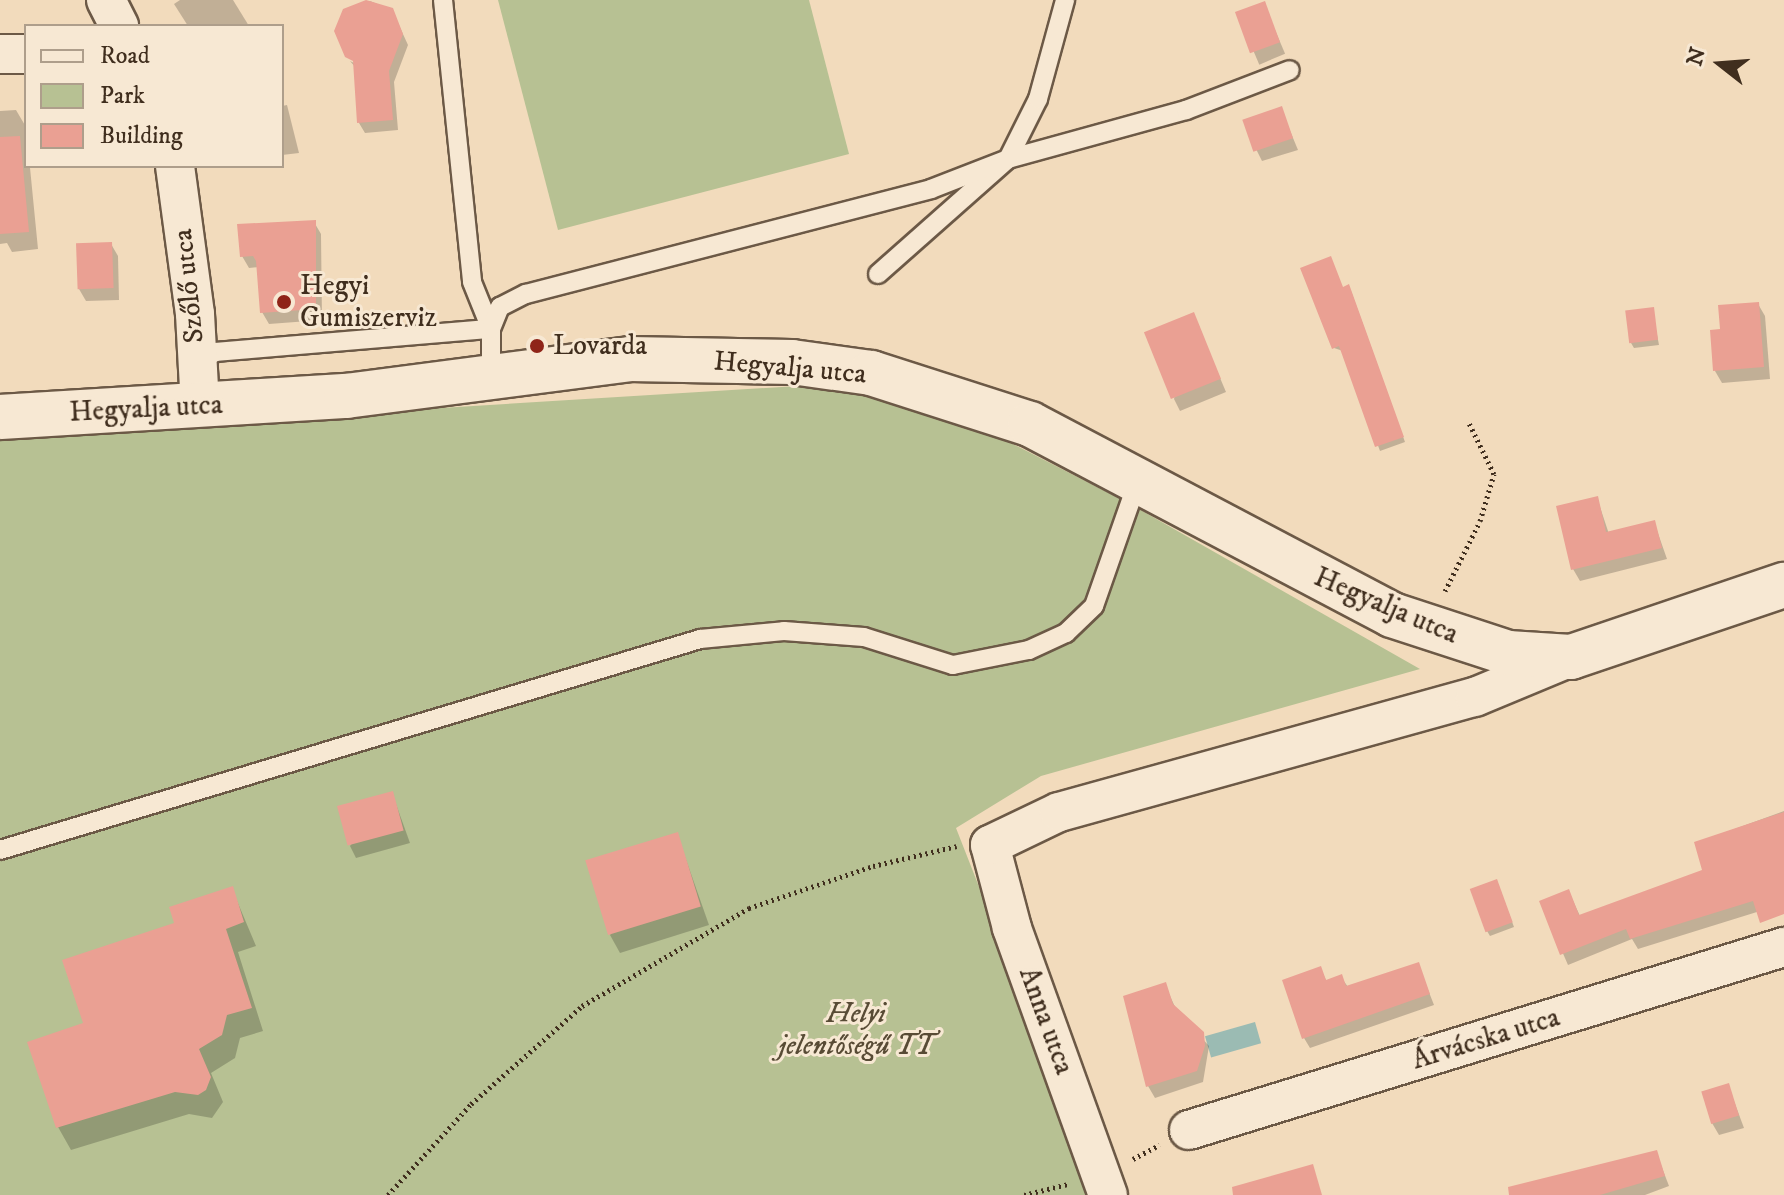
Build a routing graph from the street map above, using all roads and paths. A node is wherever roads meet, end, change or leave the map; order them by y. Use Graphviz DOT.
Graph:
graph roads {
  1 [pos="106,0"];
  2 [pos="443,0"];
  3 [pos="1065,0"];
  4 [pos="118,24"];
  5 [pos="0,54"];
  6 [pos="24,54"];
  7 [pos="1290,70"];
  8 [pos="1008,159"];
  9 [pos="175,168"];
  10 [pos="878,274"];
  11 [pos="491,329"];
  12 [pos="198,363"];
  13 [pos="491,374"];
  14 [pos="200,407"];
  15 [pos="0,417"];
  16 [pos="1468,421"];
  17 [pos="1137,483"];
  18 [pos="1784,585"];
  19 [pos="1435,631"];
  20 [pos="1571,657"];
  21 [pos="990,845"];
  22 [pos="0,850"];
  23 [pos="1784,947"];
  24 [pos="1189,1130"];
  25 [pos="1104,1186"];
  26 [pos="388,1195"];
  1 -- 4 [label="street"];
  2 -- 11 [label="lane"];
  3 -- 8 [label="lane"];
  5 -- 6 [label="street"];
  7 -- 8 [label="lane"];
  8 -- 10 [label="lane"];
  8 -- 11 [label="lane"];
  9 -- 12 [label="street, Szőlő utca"];
  11 -- 12 [label="lane"];
  11 -- 13 [label="lane"];
  12 -- 14 [label="street, Szőlő utca"];
  13 -- 14 [label="street, Hegyalja utca"];
  13 -- 17 [label="street, Hegyalja utca"];
  14 -- 15 [label="street, Hegyalja utca"];
  16 -- 19 [label="path"];
  17 -- 19 [label="street, Hegyalja utca"];
  17 -- 22 [label="lane"];
  18 -- 20 [label="street"];
  19 -- 20 [label="street, Hegyalja utca"];
  20 -- 21 [label="street"];
  21 -- 25 [label="street, Anna utca"];
  21 -- 26 [label="path"];
  23 -- 24 [label="street, Árvácska utca"];
  24 -- 25 [label="path"];
}
